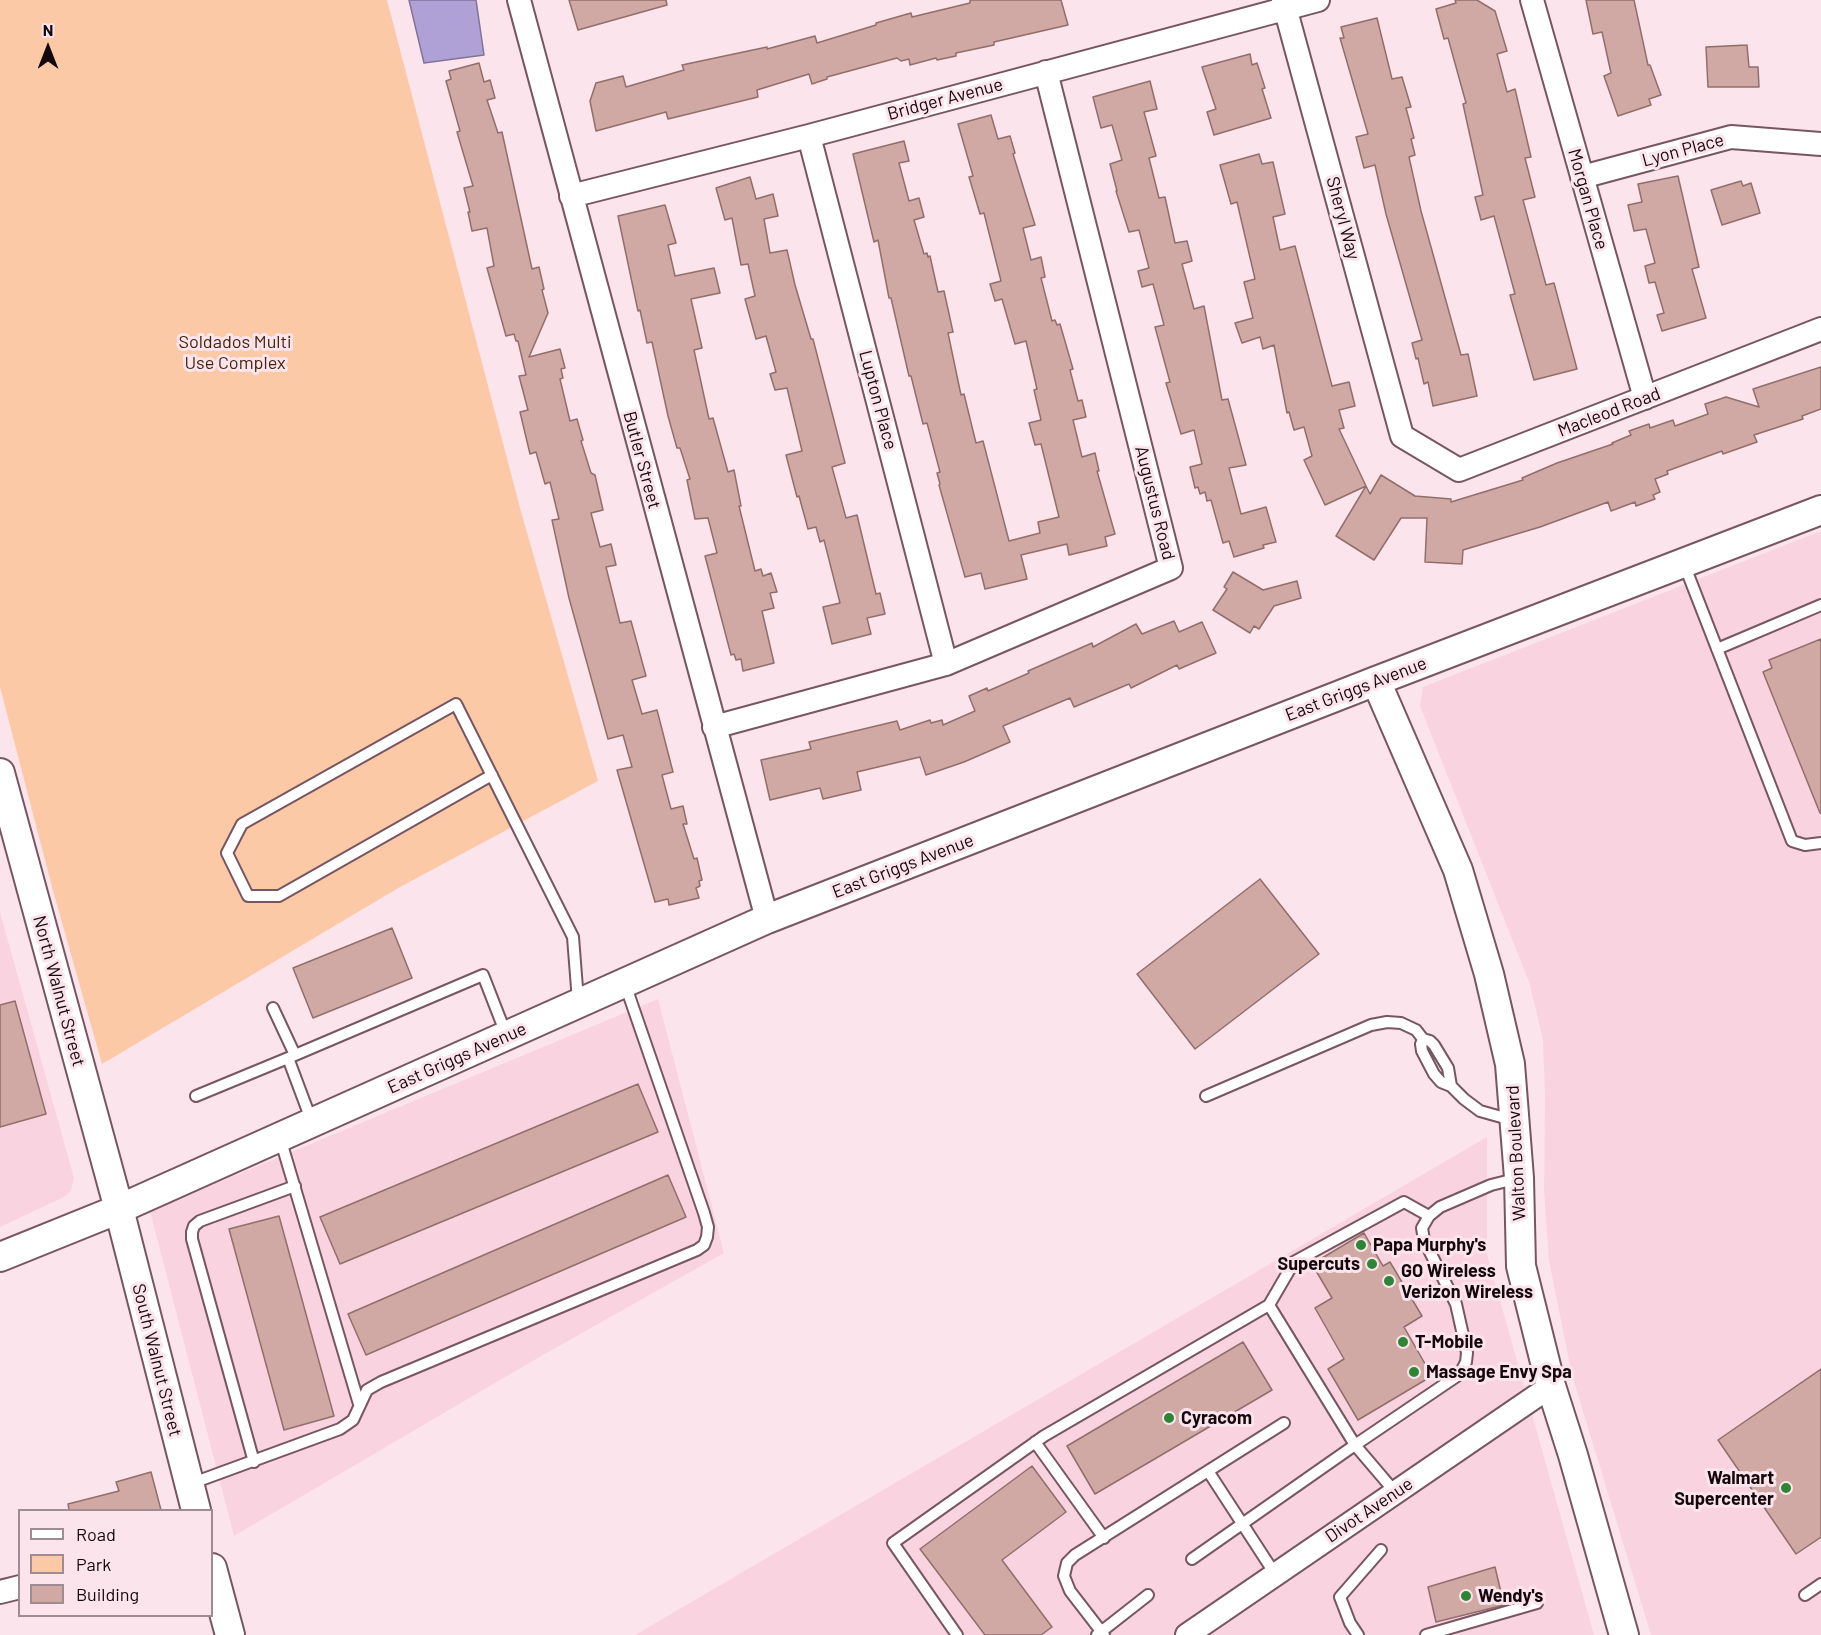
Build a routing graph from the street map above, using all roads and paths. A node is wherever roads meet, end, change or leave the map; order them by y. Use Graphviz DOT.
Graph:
graph roads {
  1 [pos="519,0"];
  2 [pos="1318,0"];
  3 [pos="1532,0"];
  4 [pos="1284,4"];
  5 [pos="1046,72"];
  6 [pos="809,136"];
  7 [pos="1821,144"];
  8 [pos="1582,177"];
  9 [pos="571,196"];
  10 [pos="1821,329"];
  11 [pos="1645,398"];
  12 [pos="1402,436"];
  13 [pos="1821,510"];
  14 [pos="1684,564"];
  15 [pos="1821,605"];
  16 [pos="1718,650"];
  17 [pos="946,664"];
  18 [pos="1376,681"];
  19 [pos="714,727"];
  20 [pos="0,773"];
  21 [pos="492,775"];
  22 [pos="1821,843"];
  23 [pos="767,919"];
  24 [pos="624,983"];
  25 [pos="578,1004"];
  26 [pos="273,1008"];
  27 [pos="506,1036"];
  28 [pos="291,1057"];
  29 [pos="196,1096"];
  30 [pos="1206,1096"];
  31 [pos="1515,1120"];
  32 [pos="312,1123"];
  33 [pos="280,1137"];
  34 [pos="1519,1178"];
  35 [pos="295,1186"];
  36 [pos="119,1209"];
  37 [pos="1429,1216"];
  38 [pos="0,1257"];
  39 [pos="1269,1305"];
  40 [pos="1551,1386"];
  41 [pos="359,1404"];
  42 [pos="1284,1423"];
  43 [pos="1035,1442"];
  44 [pos="1355,1445"];
  45 [pos="254,1462"];
  46 [pos="1208,1471"];
  47 [pos="1395,1492"];
  48 [pos="193,1497"];
  49 [pos="1242,1524"];
  50 [pos="1104,1538"];
  51 [pos="1381,1550"];
  52 [pos="1192,1560"];
  53 [pos="213,1572"];
  54 [pos="1275,1575"];
  55 [pos="1821,1584"];
  56 [pos="18,1588"];
  57 [pos="0,1592"];
  58 [pos="1148,1594"];
  59 [pos="1804,1594"];
  60 [pos="1538,1603"];
  61 [pos="1101,1634"];
  62 [pos="230,1635"];
  63 [pos="957,1635"];
  64 [pos="1187,1635"];
  65 [pos="1358,1635"];
  66 [pos="1426,1635"];
  67 [pos="1623,1635"];
  1 -- 9 [label="street, Butler Street"];
  2 -- 4 [label="street, Bridger Avenue"];
  3 -- 8 [label="street, Morgan Place"];
  4 -- 5 [label="street, Bridger Avenue"];
  4 -- 12 [label="street, Sheryl Way"];
  5 -- 6 [label="street, Bridger Avenue"];
  5 -- 17 [label="street, Augustus Road"];
  6 -- 9 [label="street, Bridger Avenue"];
  6 -- 17 [label="street, Lupton Place"];
  7 -- 8 [label="street, Lyon Place"];
  8 -- 11 [label="street, Morgan Place"];
  9 -- 19 [label="street, Butler Street"];
  10 -- 11 [label="street, Macleod Road"];
  11 -- 12 [label="street, Macleod Road"];
  13 -- 14 [label="street, East Griggs Avenue"];
  14 -- 16 [label="lane"];
  14 -- 18 [label="street, East Griggs Avenue"];
  15 -- 16 [label="lane"];
  16 -- 22 [label="lane"];
  17 -- 19 [label="street, Augustus Road"];
  18 -- 23 [label="street, East Griggs Avenue"];
  18 -- 31 [label="street, Walton Boulevard"];
  19 -- 23 [label="street, Butler Street"];
  20 -- 36 [label="street, North Walnut Street"];
  21 -- 21 [label="lane"];
  21 -- 25 [label="lane"];
  23 -- 24 [label="street, East Griggs Avenue"];
  24 -- 25 [label="street, East Griggs Avenue"];
  24 -- 41 [label="lane"];
  25 -- 27 [label="street, East Griggs Avenue"];
  26 -- 28 [label="lane"];
  27 -- 28 [label="lane"];
  27 -- 32 [label="street, East Griggs Avenue"];
  28 -- 29 [label="lane"];
  28 -- 32 [label="lane"];
  30 -- 31 [label="lane"];
  31 -- 34 [label="street, Walton Boulevard"];
  32 -- 33 [label="street, East Griggs Avenue"];
  33 -- 35 [label="lane"];
  33 -- 36 [label="street, East Griggs Avenue"];
  34 -- 37 [label="lane"];
  34 -- 40 [label="street, Walton Boulevard"];
  35 -- 41 [label="lane"];
  35 -- 45 [label="lane"];
  36 -- 38 [label="street, East Griggs Avenue"];
  36 -- 48 [label="street, South Walnut Street"];
  37 -- 39 [label="lane"];
  37 -- 44 [label="lane"];
  39 -- 43 [label="lane"];
  39 -- 44 [label="lane"];
  40 -- 47 [label="street, Divot Avenue"];
  40 -- 67 [label="street, Walton Boulevard"];
  41 -- 45 [label="lane"];
  42 -- 46 [label="lane"];
  43 -- 50 [label="lane"];
  43 -- 63 [label="lane"];
  44 -- 47 [label="lane"];
  44 -- 49 [label="lane"];
  45 -- 48 [label="lane"];
  46 -- 49 [label="lane"];
  46 -- 50 [label="lane"];
  47 -- 54 [label="street, Divot Avenue"];
  49 -- 52 [label="lane"];
  49 -- 54 [label="lane"];
  50 -- 61 [label="lane"];
  51 -- 65 [label="lane"];
  53 -- 62 [label="street"];
  54 -- 64 [label="street, Divot Avenue"];
  55 -- 59 [label="lane"];
  56 -- 57 [label="street"];
  58 -- 61 [label="lane"];
  60 -- 66 [label="lane"];
}
